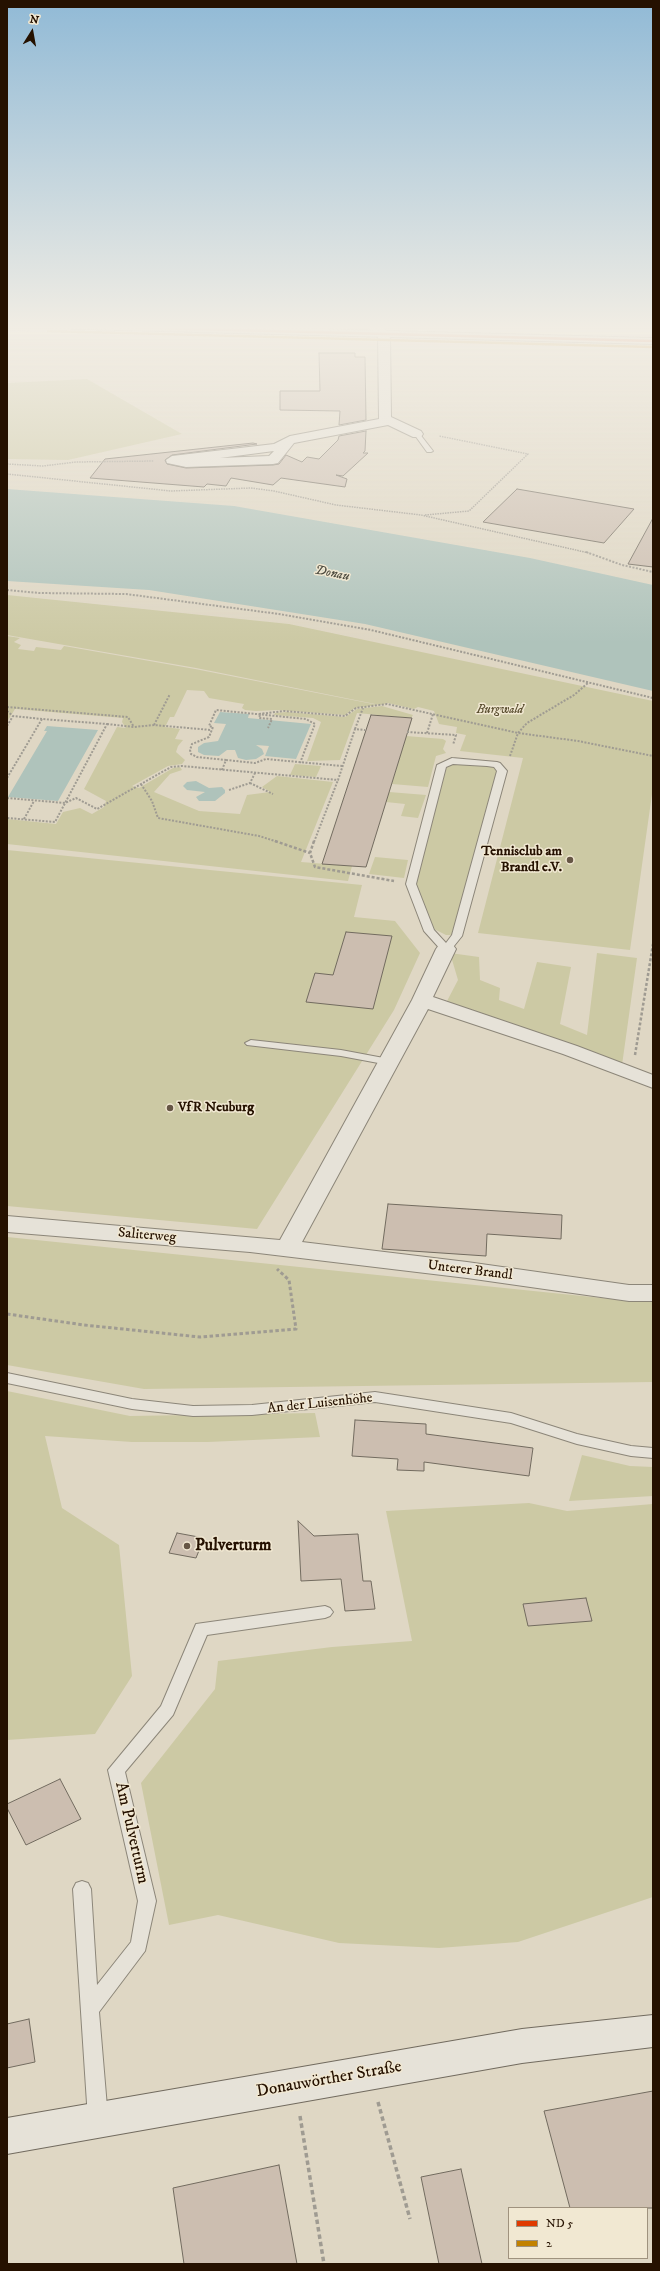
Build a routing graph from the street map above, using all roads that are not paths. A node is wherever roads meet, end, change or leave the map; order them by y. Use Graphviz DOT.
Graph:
graph roads {
  1 [pos="338,431"];
  2 [pos="412,432"];
  3 [pos="429,451"];
  4 [pos="172,460"];
  5 [pos="446,949"];
  6 [pos="422,1000"];
  7 [pos="251,1043"];
  8 [pos="389,1062"];
  9 [pos="653,1082"];
  10 [pos="7,1224"];
  11 [pos="287,1249"];
  12 [pos="653,1293"];
  13 [pos="7,1378"];
  14 [pos="653,1452"];
  15 [pos="325,1612"];
  16 [pos="82,1889"];
  17 [pos="90,2010"];
  18 [pos="653,2032"];
  19 [pos="98,2120"];
  20 [pos="7,2136"];
  1 -- 4 [label="street"];
  2 -- 3 [label="lane"];
  5 -- 5 [label="lane"];
  5 -- 6 [label="street"];
  6 -- 8 [label="street"];
  6 -- 9 [label="street"];
  7 -- 8 [label="lane"];
  8 -- 11 [label="street"];
  10 -- 11 [label="street, Saliterweg"];
  11 -- 12 [label="street, Unterer Brandl"];
  13 -- 14 [label="lane, An der Luisenhöhe"];
  15 -- 17 [label="lane, Am Pulverturm"];
  16 -- 17 [label="lane"];
  17 -- 19 [label="lane"];
  18 -- 19 [label="street, Donauwörther Straße"];
  19 -- 20 [label="street, Donauwörther Straße"];
}
